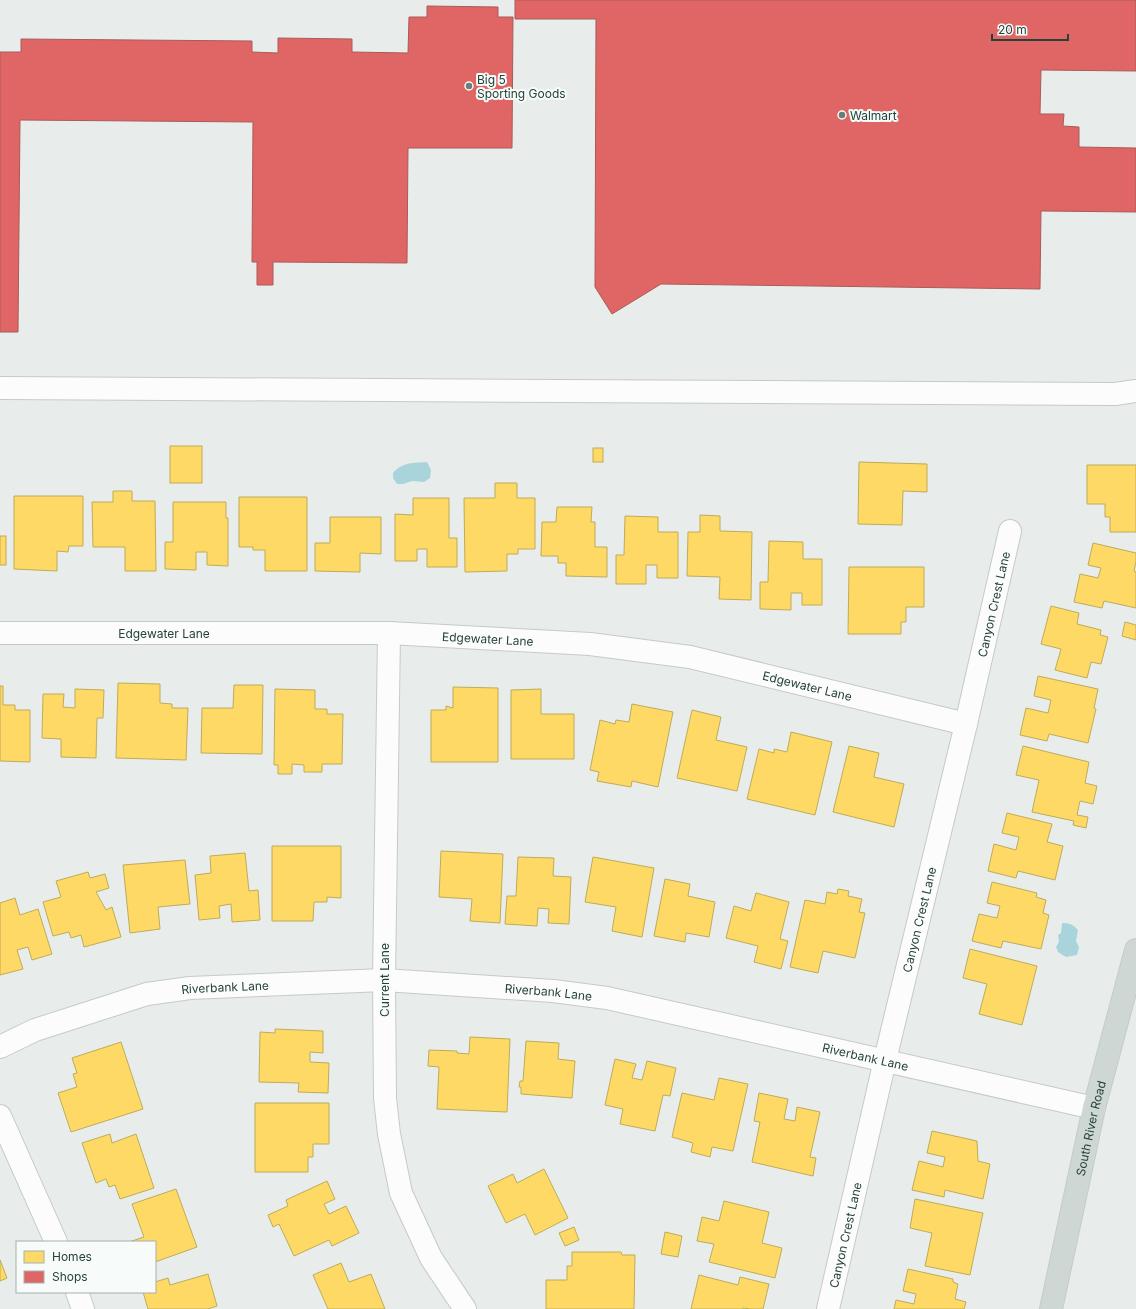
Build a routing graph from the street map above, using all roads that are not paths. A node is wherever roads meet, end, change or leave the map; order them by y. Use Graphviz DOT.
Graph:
graph roads {
  1 [pos="0,388"];
  2 [pos="1136,391"];
  3 [pos="1010,531"];
  4 [pos="388,633"];
  5 [pos="0,634"];
  6 [pos="966,724"];
  7 [pos="1136,950"];
  8 [pos="384,980"];
  9 [pos="0,1047"];
  10 [pos="885,1060"];
  11 [pos="1094,1108"];
  12 [pos="0,1116"];
  13 [pos="56,1241"];
  14 [pos="77,1293"];
  15 [pos="83,1309"];
  16 [pos="465,1309"];
  17 [pos="828,1309"];
  18 [pos="1051,1309"];
  1 -- 2 [label="street"];
  3 -- 6 [label="street, Canyon Crest Lane"];
  4 -- 5 [label="street, Edgewater Lane"];
  4 -- 6 [label="street, Edgewater Lane"];
  4 -- 8 [label="street, Current Lane"];
  6 -- 10 [label="street, Canyon Crest Lane"];
  7 -- 11 [label="main road, South River Road"];
  8 -- 9 [label="street, Riverbank Lane"];
  8 -- 10 [label="street, Riverbank Lane"];
  8 -- 16 [label="street, Current Lane"];
  10 -- 11 [label="street, Riverbank Lane"];
  10 -- 17 [label="street, Canyon Crest Lane"];
  11 -- 18 [label="main road, South River Road"];
  12 -- 13 [label="street"];
  14 -- 15 [label="street"];
}
